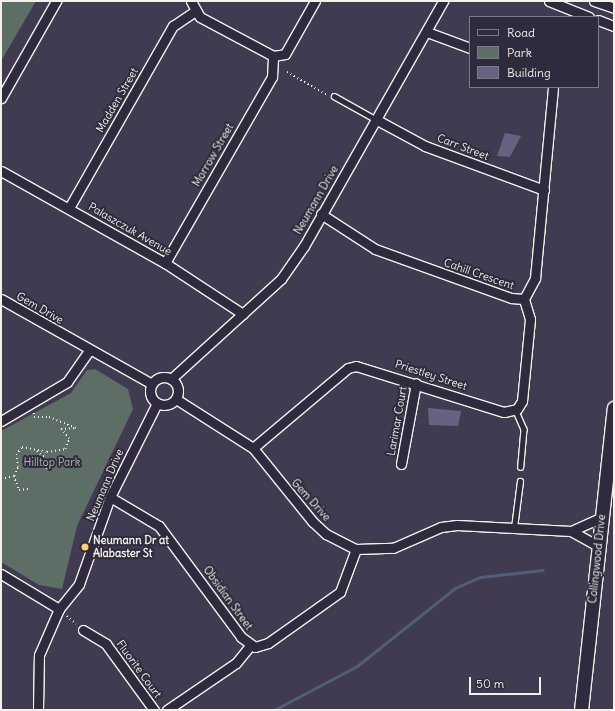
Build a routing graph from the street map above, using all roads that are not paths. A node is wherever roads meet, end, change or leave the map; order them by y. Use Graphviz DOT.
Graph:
graph roads {
  1 [pos="56,1"];
  2 [pos="190,1"];
  3 [pos="315,1"];
  4 [pos="443,1"];
  5 [pos="549,1"];
  6 [pos="594,1"];
  7 [pos="614,8"];
  8 [pos="194,12"];
  9 [pos="586,16"];
  10 [pos="599,20"];
  11 [pos="614,26"];
  12 [pos="427,32"];
  13 [pos="469,48"];
  14 [pos="273,56"];
  15 [pos="553,88"];
  16 [pos="334,96"];
  17 [pos="1,98"];
  18 [pos="377,120"];
  19 [pos="1,170"];
  20 [pos="544,190"];
  21 [pos="69,208"];
  22 [pos="321,214"];
  23 [pos="165,263"];
  24 [pos="1,299"];
  25 [pos="524,299"];
  26 [pos="243,314"];
  27 [pos="89,350"];
  28 [pos="171,379"];
  29 [pos="416,383"];
  30 [pos="152,384"];
  31 [pos="176,399"];
  32 [pos="157,403"];
  33 [pos="614,408"];
  34 [pos="515,409"];
  35 [pos="1,421"];
  36 [pos="253,448"];
  37 [pos="402,464"];
  38 [pos="521,467"];
  39 [pos="520,480"];
  40 [pos="110,497"];
  41 [pos="602,517"];
  42 [pos="514,528"];
  43 [pos="571,531"];
  44 [pos="598,546"];
  45 [pos="356,549"];
  46 [pos="1,574"];
  47 [pos="59,609"];
  48 [pos="83,630"];
  49 [pos="250,646"];
  50 [pos="38,710"];
  51 [pos="154,710"];
  52 [pos="167,710"];
  53 [pos="581,710"];
  1 -- 17 [label="street"];
  2 -- 8 [label="street"];
  3 -- 14 [label="street"];
  4 -- 12 [label="street, Neumann Drive"];
  5 -- 9 [label="street"];
  6 -- 7 [label="street"];
  8 -- 14 [label="street"];
  8 -- 21 [label="street, Madden Street"];
  10 -- 11 [label="street"];
  12 -- 13 [label="street"];
  12 -- 18 [label="street, Neumann Drive"];
  14 -- 23 [label="street, Morrow Street"];
  15 -- 20 [label="street, Cahill Crescent"];
  16 -- 18 [label="lane"];
  18 -- 20 [label="street, Carr Street"];
  18 -- 22 [label="street, Neumann Drive"];
  19 -- 21 [label="street, Palaszczuk Avenue"];
  20 -- 25 [label="street, Cahill Crescent"];
  21 -- 23 [label="street, Palaszczuk Avenue"];
  22 -- 25 [label="street, Cahill Crescent"];
  22 -- 26 [label="street, Neumann Drive"];
  23 -- 26 [label="street, Palaszczuk Avenue"];
  24 -- 27 [label="street, Gem Drive"];
  25 -- 34 [label="street"];
  26 -- 28 [label="street, Neumann Drive"];
  27 -- 30 [label="street, Gem Drive"];
  27 -- 35 [label="street"];
  28 -- 30 [label="street"];
  28 -- 31 [label="street"];
  29 -- 34 [label="street, Priestley Street"];
  29 -- 36 [label="street, Priestley Street"];
  29 -- 37 [label="street, Larimar Court"];
  30 -- 32 [label="street"];
  31 -- 32 [label="street"];
  31 -- 36 [label="street, Gem Drive"];
  32 -- 40 [label="street, Neumann Drive"];
  33 -- 41 [label="main road, Collingwood Drive"];
  34 -- 38 [label="lane"];
  36 -- 45 [label="street, Gem Drive"];
  39 -- 42 [label="lane"];
  40 -- 47 [label="street, Neumann Drive"];
  40 -- 49 [label="street, Obsidian Street"];
  41 -- 43 [label="street"];
  41 -- 44 [label="main road, Collingwood Drive"];
  42 -- 43 [label="street"];
  42 -- 45 [label="street"];
  43 -- 44 [label="street"];
  44 -- 53 [label="main road, Collingwood Drive"];
  45 -- 49 [label="street, Obsidian Street"];
  46 -- 47 [label="street"];
  47 -- 50 [label="street, Neumann Drive"];
  48 -- 51 [label="street, Fluorite Court"];
  49 -- 52 [label="street, Fluorite Court"];
}
